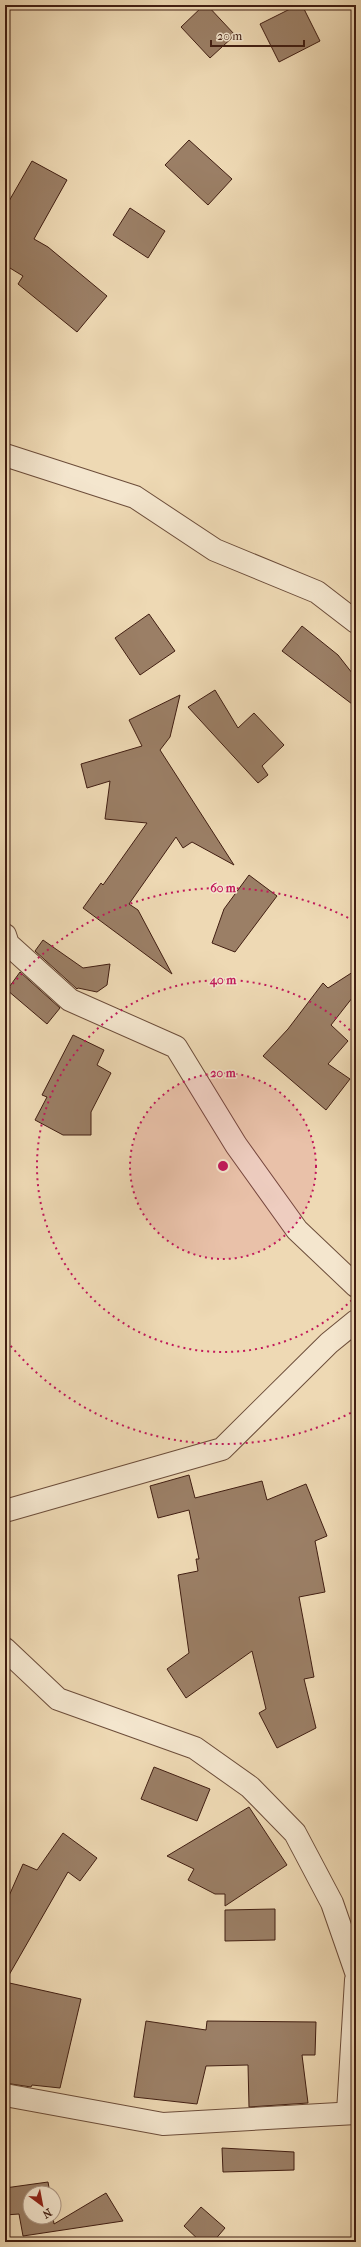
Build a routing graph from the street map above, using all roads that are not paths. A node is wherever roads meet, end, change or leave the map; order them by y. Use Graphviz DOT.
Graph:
graph roads {
  1 [pos="5,455"];
  2 [pos="356,622"];
  3 [pos="5,935"];
  4 [pos="356,1286"];
  5 [pos="356,1321"];
  6 [pos="5,1511"];
  7 [pos="5,1649"];
  8 [pos="356,1972"];
  9 [pos="356,1980"];
  10 [pos="5,2095"];
  11 [pos="352,2113"];
  1 -- 2 [label="street"];
  3 -- 4 [label="street"];
  5 -- 6 [label="street"];
  7 -- 8 [label="street"];
  9 -- 11 [label="street"];
  10 -- 11 [label="street"];
}
